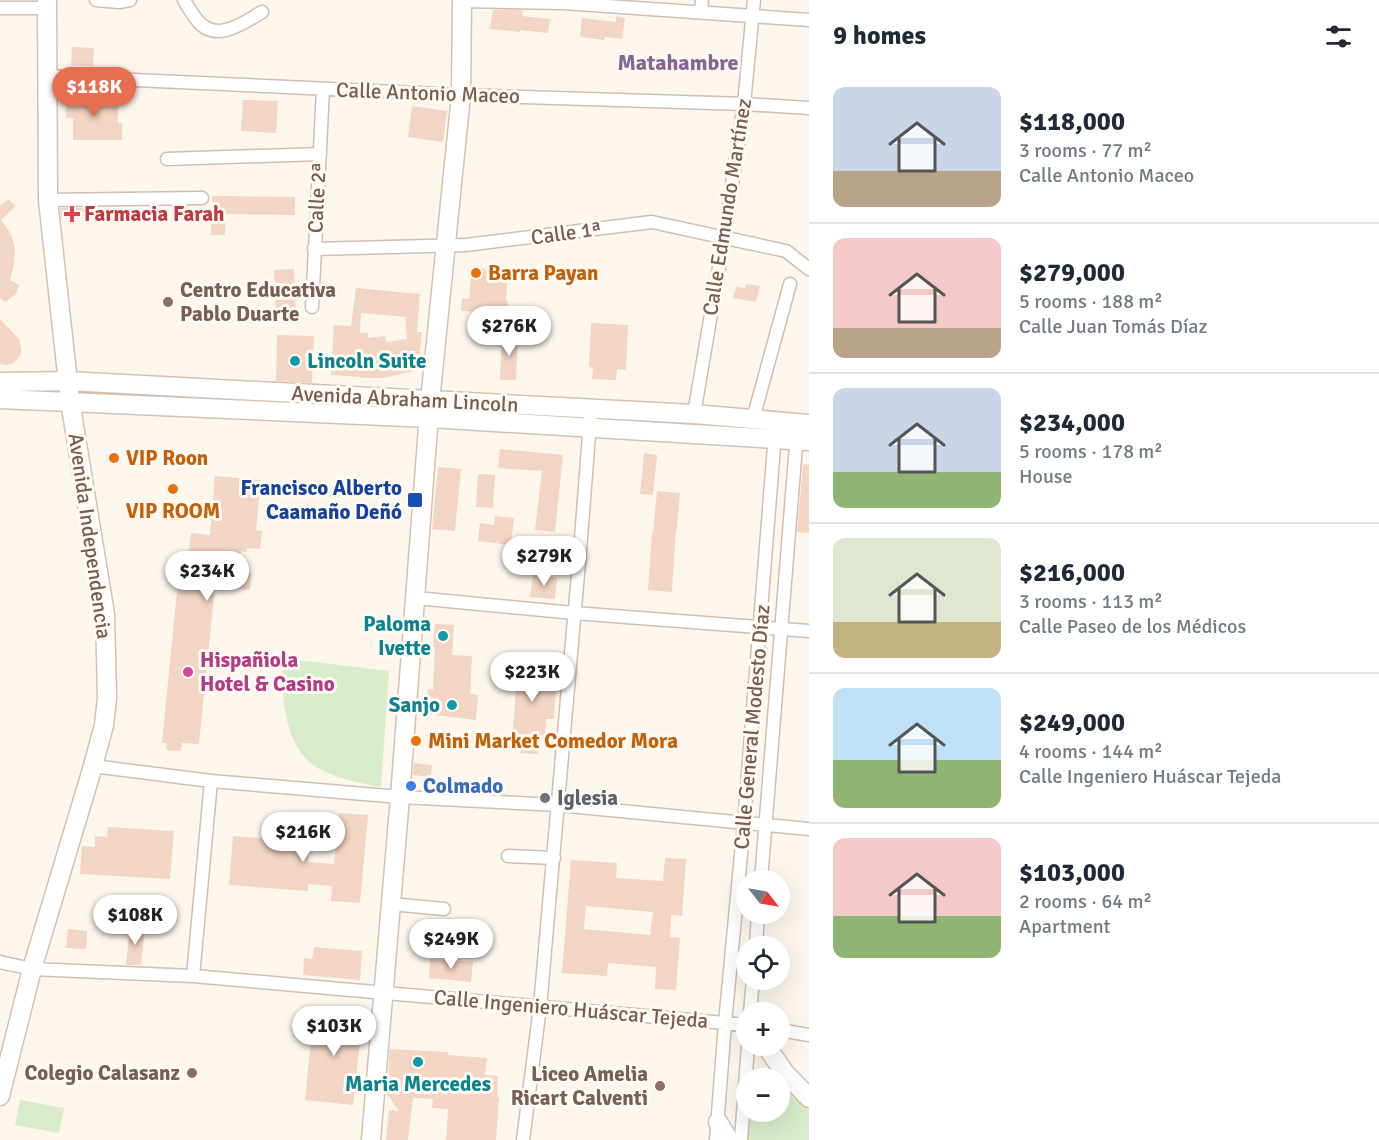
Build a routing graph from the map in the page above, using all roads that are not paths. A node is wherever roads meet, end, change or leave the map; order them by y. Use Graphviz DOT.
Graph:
graph roads {
  1 [pos="96,0"];
  2 [pos="130,0"];
  3 [pos="184,0"];
  4 [pos="462,0"];
  5 [pos="754,0"];
  6 [pos="564,2"];
  7 [pos="47,4"];
  8 [pos="701,6"];
  9 [pos="0,8"];
  10 [pos="262,12"];
  11 [pos="753,16"];
  12 [pos="809,20"];
  13 [pos="47,76"];
  14 [pos="323,89"];
  15 [pos="461,95"];
  16 [pos="744,104"];
  17 [pos="809,108"];
  18 [pos="320,154"];
  19 [pos="167,159"];
  20 [pos="202,198"];
  21 [pos="48,200"];
  22 [pos="724,238"];
  23 [pos="446,247"];
  24 [pos="314,249"];
  25 [pos="808,265"];
  26 [pos="790,284"];
  27 [pos="312,307"];
  28 [pos="68,381"];
  29 [pos="0,382"];
  30 [pos="0,399"];
  31 [pos="70,401"];
  32 [pos="430,410"];
  33 [pos="694,414"];
  34 [pos="590,418"];
  35 [pos="753,419"];
  36 [pos="777,421"];
  37 [pos="803,432"];
  38 [pos="774,440"];
  39 [pos="416,598"];
  40 [pos="574,613"];
  41 [pos="760,626"];
  42 [pos="782,628"];
  43 [pos="809,631"];
  44 [pos="93,765"];
  45 [pos="211,781"];
  46 [pos="400,796"];
  47 [pos="558,805"];
  48 [pos="744,823"];
  49 [pos="766,825"];
  50 [pos="809,829"];
  51 [pos="508,856"];
  52 [pos="554,858"];
  53 [pos="762,870"];
  54 [pos="391,904"];
  55 [pos="444,909"];
  56 [pos="0,962"];
  57 [pos="32,969"];
  58 [pos="193,976"];
  59 [pos="383,993"];
  60 [pos="540,1006"];
  61 [pos="725,1023"];
  62 [pos="736,1024"];
  63 [pos="790,1032"];
  64 [pos="809,1035"];
  65 [pos="747,1056"];
  66 [pos="773,1056"];
  67 [pos="0,1095"];
  68 [pos="809,1098"];
  69 [pos="718,1122"];
  70 [pos="371,1140"];
  71 [pos="523,1140"];
  72 [pos="716,1140"];
  73 [pos="729,1140"];
  74 [pos="741,1140"];
  1 -- 2 [label="street"];
  3 -- 10 [label="street"];
  4 -- 6 [label="street"];
  4 -- 15 [label="main road"];
  5 -- 11 [label="street, Calle Edmundo Martínez"];
  6 -- 8 [label="street"];
  7 -- 9 [label="street"];
  7 -- 13 [label="main road, Avenida Independencia"];
  8 -- 11 [label="street"];
  11 -- 12 [label="street"];
  11 -- 16 [label="street, Calle Edmundo Martínez"];
  13 -- 14 [label="street, Calle Antonio Maceo"];
  13 -- 21 [label="main road, Avenida Independencia"];
  14 -- 15 [label="street, Calle Antonio Maceo"];
  14 -- 18 [label="street, Calle 2ª"];
  15 -- 16 [label="street, Calle Antonio Maceo"];
  15 -- 23 [label="main road"];
  16 -- 17 [label="street, Calle Antonio Maceo"];
  16 -- 22 [label="street, Calle Edmundo Martínez"];
  18 -- 19 [label="street"];
  18 -- 24 [label="street, Calle 2ª"];
  20 -- 21 [label="street"];
  21 -- 28 [label="main road, Avenida Independencia"];
  22 -- 23 [label="street, Calle 1ª"];
  22 -- 25 [label="street, Calle 1ª"];
  22 -- 33 [label="street, Calle Edmundo Martínez"];
  23 -- 24 [label="street, Calle 1ª"];
  23 -- 32 [label="main road"];
  24 -- 27 [label="street, Calle 2ª"];
  26 -- 35 [label="street"];
  28 -- 29 [label="main road, Avenida Abraham Lincoln"];
  28 -- 31 [label="main road, Avenida Independencia"];
  28 -- 32 [label="main road, Avenida Abraham Lincoln"];
  30 -- 31 [label="main road, Avenida Abraham Lincoln"];
  31 -- 32 [label="main road, Avenida Abraham Lincoln"];
  31 -- 44 [label="main road, Avenida Independencia"];
  32 -- 34 [label="main road, Avenida Abraham Lincoln"];
  32 -- 39 [label="main road"];
  33 -- 34 [label="main road, Avenida Abraham Lincoln"];
  33 -- 35 [label="main road, Avenida Abraham Lincoln"];
  34 -- 38 [label="main road, Avenida Abraham Lincoln"];
  34 -- 40 [label="street"];
  35 -- 36 [label="main road, Avenida Abraham Lincoln"];
  36 -- 37 [label="main road, Avenida Abraham Lincoln"];
  36 -- 38 [label="street, Calle General Modesto Díaz"];
  37 -- 38 [label="main road, Avenida Abraham Lincoln"];
  37 -- 42 [label="street, Calle General Modesto Díaz"];
  38 -- 41 [label="street, Calle General Modesto Díaz"];
  39 -- 40 [label="street"];
  39 -- 46 [label="main road"];
  40 -- 41 [label="street"];
  40 -- 47 [label="street"];
  41 -- 42 [label="street"];
  41 -- 48 [label="street, Calle General Modesto Díaz"];
  42 -- 43 [label="street"];
  42 -- 49 [label="street, Calle General Modesto Díaz"];
  44 -- 45 [label="street"];
  44 -- 57 [label="main road, Avenida Independencia"];
  45 -- 46 [label="street"];
  45 -- 58 [label="street"];
  46 -- 47 [label="street"];
  46 -- 54 [label="main road"];
  47 -- 48 [label="street"];
  47 -- 52 [label="street"];
  48 -- 49 [label="street"];
  48 -- 61 [label="street, Calle General Modesto Díaz"];
  49 -- 50 [label="street"];
  49 -- 53 [label="street, Calle General Modesto Díaz"];
  51 -- 52 [label="street"];
  52 -- 60 [label="street"];
  54 -- 55 [label="street"];
  54 -- 59 [label="main road"];
  56 -- 57 [label="street, Calle Ingeniero Huáscar Tejeda"];
  57 -- 58 [label="street, Calle Ingeniero Huáscar Tejeda"];
  57 -- 67 [label="main road, Avenida Independencia"];
  58 -- 59 [label="street, Calle Ingeniero Huáscar Tejeda"];
  59 -- 60 [label="street, Calle Ingeniero Huáscar Tejeda"];
  59 -- 70 [label="main road"];
  60 -- 61 [label="street, Calle Ingeniero Huáscar Tejeda"];
  60 -- 71 [label="street"];
  61 -- 62 [label="street, Calle Ingeniero Huáscar Tejeda"];
  61 -- 69 [label="street, Calle General Modesto Díaz"];
  63 -- 64 [label="street"];
  65 -- 74 [label="street"];
  66 -- 68 [label="main road"];
  69 -- 72 [label="street, Calle General Modesto Díaz"];
  69 -- 73 [label="main road"];
}
